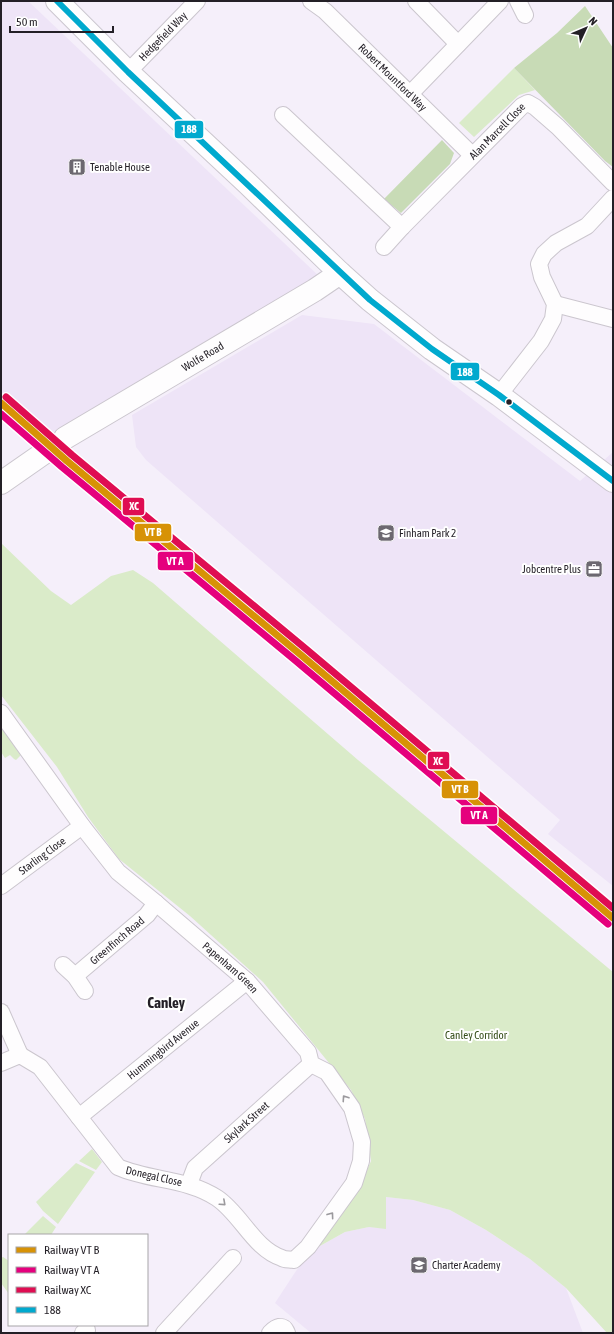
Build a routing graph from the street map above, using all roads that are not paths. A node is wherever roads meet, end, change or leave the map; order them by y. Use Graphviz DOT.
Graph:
graph roads {
  1 [pos="57,1"];
  2 [pos="197,1"];
  3 [pos="311,1"];
  4 [pos="416,1"];
  5 [pos="500,1"];
  6 [pos="518,1"];
  7 [pos="525,16"];
  8 [pos="458,44"];
  9 [pos="128,72"];
  10 [pos="410,94"];
  11 [pos="283,115"];
  12 [pos="472,155"];
  13 [pos="613,183"];
  14 [pos="613,198"];
  15 [pos="402,227"];
  16 [pos="384,247"];
  17 [pos="340,273"];
  18 [pos="555,304"];
  19 [pos="613,319"];
  20 [pos="499,395"];
  21 [pos="65,438"];
  22 [pos="44,453"];
  23 [pos="613,482"];
  24 [pos="1,483"];
  25 [pos="1,714"];
  26 [pos="82,826"];
  27 [pos="1,886"];
  28 [pos="156,903"];
  29 [pos="63,965"];
  30 [pos="75,976"];
  31 [pos="248,981"];
  32 [pos="85,990"];
  33 [pos="1,1012"];
  34 [pos="20,1055"];
  35 [pos="1,1063"];
  36 [pos="311,1064"];
  37 [pos="78,1117"];
  38 [pos="189,1184"];
  39 [pos="233,1258"];
  40 [pos="164,1333"];
  41 [pos="270,1333"];
  42 [pos="287,1333"];
  1 -- 9 [label="street"];
  2 -- 9 [label="street, Hedgefield Way"];
  3 -- 10 [label="street, Robert Mountford Way"];
  4 -- 8 [label="street"];
  5 -- 8 [label="street"];
  6 -- 7 [label="street"];
  8 -- 10 [label="street"];
  9 -- 17 [label="street"];
  10 -- 12 [label="street, Robert Mountford Way"];
  11 -- 15 [label="street"];
  12 -- 13 [label="street, Alan Marcell Close"];
  12 -- 15 [label="street, Alan Marcell Close"];
  14 -- 18 [label="street"];
  15 -- 16 [label="street, Alan Marcell Close"];
  17 -- 20 [label="street"];
  17 -- 21 [label="street, Wolfe Road"];
  18 -- 19 [label="street"];
  18 -- 20 [label="street"];
  20 -- 23 [label="street"];
  22 -- 24 [label="street"];
  25 -- 26 [label="street, Papenham Green"];
  26 -- 27 [label="street, Starling Close"];
  26 -- 28 [label="street, Papenham Green"];
  28 -- 30 [label="street, Greenfinch Road"];
  28 -- 31 [label="street, Papenham Green"];
  29 -- 30 [label="street"];
  30 -- 32 [label="street"];
  31 -- 36 [label="street, Papenham Green"];
  31 -- 37 [label="street, Hummingbird Avenue"];
  33 -- 34 [label="street"];
  34 -- 35 [label="street"];
  34 -- 37 [label="street, Donegal Close"];
  36 -- 38 [label="street, Skylark Street"];
  38 -- 36 [label="street, Donegal Close, one-way"];
  37 -- 38 [label="street, Donegal Close"];
  39 -- 40 [label="street"];
  41 -- 42 [label="street"];
}
